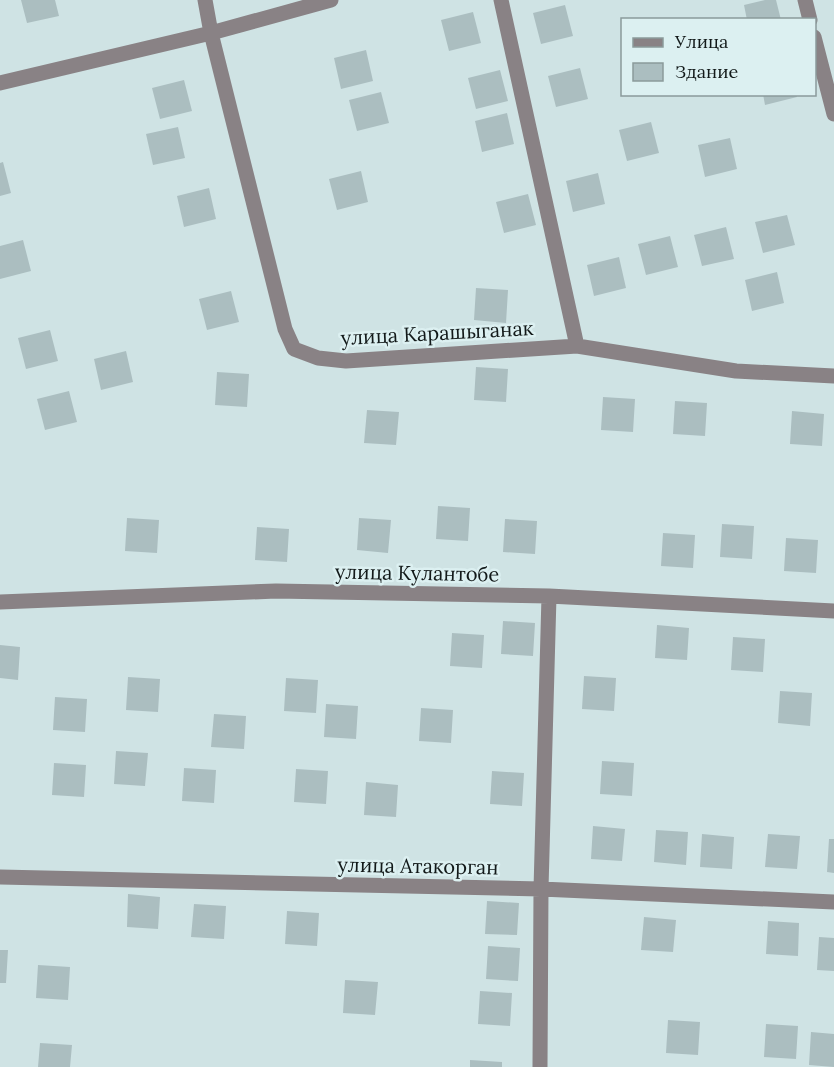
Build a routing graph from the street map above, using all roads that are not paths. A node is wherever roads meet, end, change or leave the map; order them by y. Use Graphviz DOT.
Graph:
graph roads {
  1 [pos="205,0"];
  2 [pos="331,0"];
  3 [pos="501,0"];
  4 [pos="805,0"];
  5 [pos="810,18"];
  6 [pos="211,33"];
  7 [pos="816,45"];
  8 [pos="0,83"];
  9 [pos="834,114"];
  10 [pos="577,346"];
  11 [pos="834,376"];
  12 [pos="549,596"];
  13 [pos="0,602"];
  14 [pos="834,611"];
  15 [pos="0,878"];
  16 [pos="541,889"];
  17 [pos="834,902"];
  18 [pos="540,1067"];
  1 -- 6 [label="street, улица Карашыганак"];
  2 -- 6 [label="street"];
  3 -- 10 [label="street"];
  4 -- 5 [label="street"];
  6 -- 8 [label="street"];
  6 -- 10 [label="street, улица Карашыганак"];
  7 -- 9 [label="street"];
  10 -- 11 [label="street, улица Карашыганак"];
  12 -- 13 [label="street, улица Кулантобе"];
  12 -- 14 [label="street, улица Кулантобе"];
  12 -- 16 [label="street"];
  15 -- 16 [label="street, улица Атакорган"];
  16 -- 17 [label="street, улица Атакорган"];
  16 -- 18 [label="street"];
}
